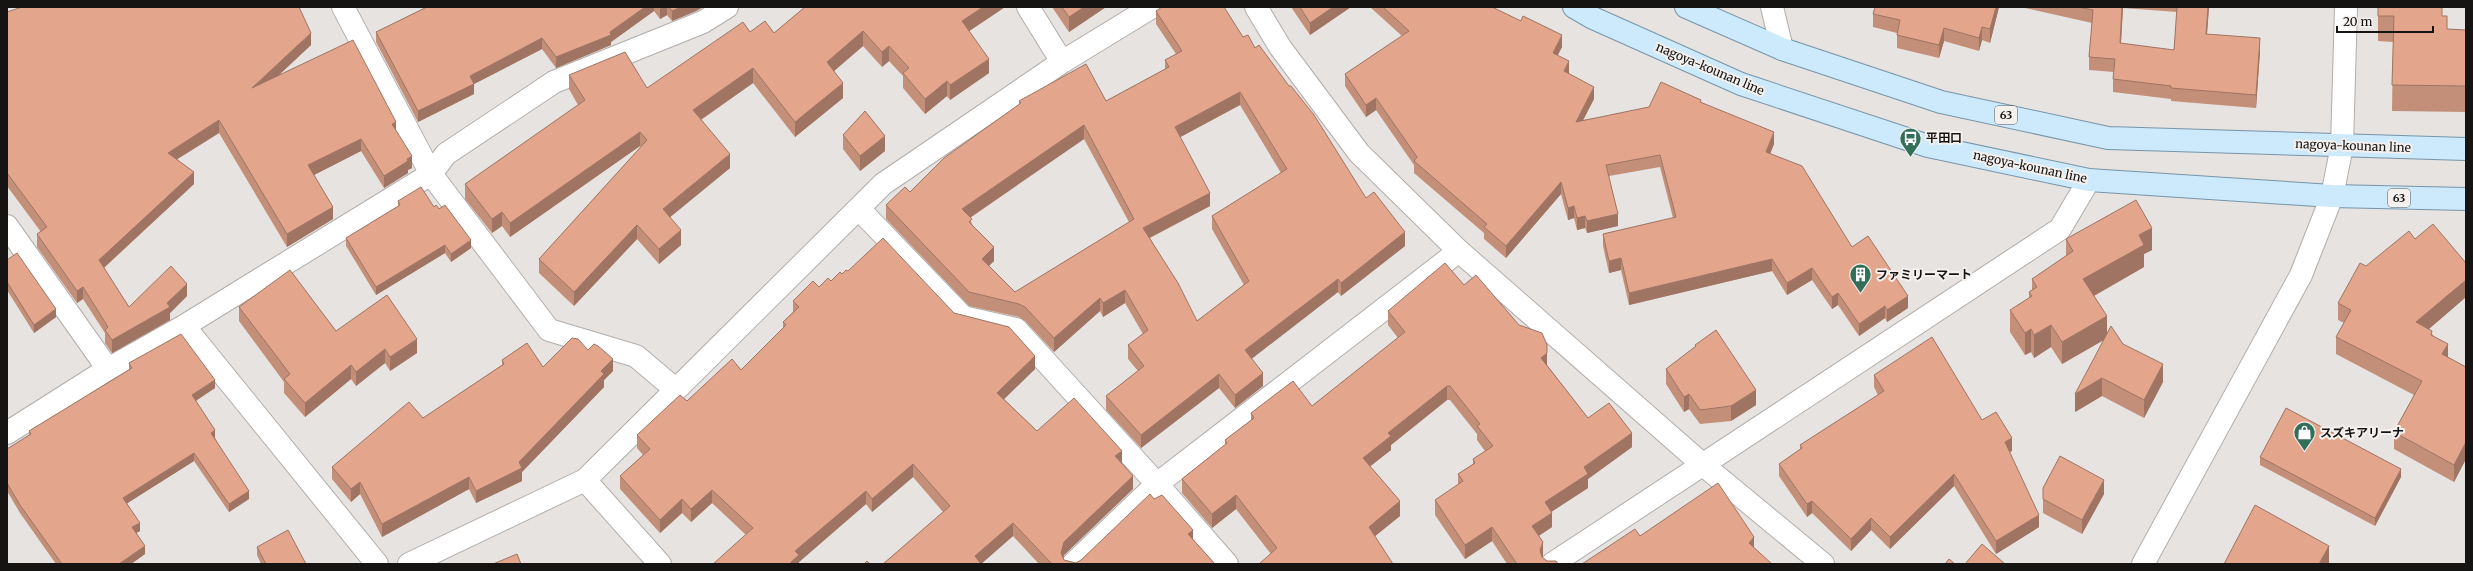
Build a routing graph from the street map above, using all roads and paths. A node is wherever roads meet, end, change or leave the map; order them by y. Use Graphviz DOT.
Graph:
graph roads {
  1 [pos="343,7"];
  2 [pos="727,7"];
  3 [pos="1028,7"];
  4 [pos="1152,7"];
  5 [pos="1256,7"];
  6 [pos="1574,7"];
  7 [pos="1686,7"];
  8 [pos="1772,7"];
  9 [pos="2346,7"];
  10 [pos="1782,49"];
  11 [pos="1062,62"];
  12 [pos="2342,146"];
  13 [pos="2466,149"];
  14 [pos="431,174"];
  15 [pos="2090,180"];
  16 [pos="2332,196"];
  17 [pos="2466,199"];
  18 [pos="859,209"];
  19 [pos="7,226"];
  20 [pos="14,247"];
  21 [pos="1459,251"];
  22 [pos="184,326"];
  23 [pos="108,369"];
  24 [pos="675,389"];
  25 [pos="7,433"];
  26 [pos="1702,464"];
  27 [pos="585,480"];
  28 [pos="1157,484"];
  29 [pos="1574,558"];
  30 [pos="377,564"];
  31 [pos="409,564"];
  32 [pos="660,564"];
  33 [pos="1074,564"];
  34 [pos="1227,564"];
  35 [pos="1552,564"];
  36 [pos="1823,564"];
  37 [pos="2143,564"];
  1 -- 14 [label="street"];
  2 -- 14 [label="street"];
  3 -- 11 [label="street"];
  4 -- 11 [label="street"];
  5 -- 21 [label="street"];
  6 -- 15 [label="main road, nagoya-kounan line / 63"];
  7 -- 10 [label="main road, nagoya-kounan line / 63"];
  8 -- 10 [label="street"];
  9 -- 12 [label="street"];
  10 -- 12 [label="main road, nagoya-kounan line / 63"];
  11 -- 18 [label="street"];
  12 -- 13 [label="main road, nagoya-kounan line / 63"];
  12 -- 16 [label="street"];
  14 -- 22 [label="street"];
  14 -- 24 [label="street"];
  15 -- 16 [label="main road, nagoya-kounan line / 63"];
  15 -- 26 [label="street"];
  16 -- 17 [label="main road, nagoya-kounan line / 63"];
  16 -- 37 [label="street"];
  18 -- 24 [label="street"];
  18 -- 28 [label="street"];
  19 -- 20 [label="street"];
  20 -- 23 [label="street"];
  21 -- 26 [label="street"];
  21 -- 28 [label="street"];
  22 -- 23 [label="street"];
  22 -- 30 [label="street"];
  23 -- 25 [label="street"];
  24 -- 27 [label="street"];
  26 -- 29 [label="street"];
  26 -- 36 [label="street"];
  27 -- 31 [label="street"];
  27 -- 32 [label="street"];
  28 -- 33 [label="street"];
  28 -- 34 [label="street"];
  29 -- 35 [label="street"];
}
